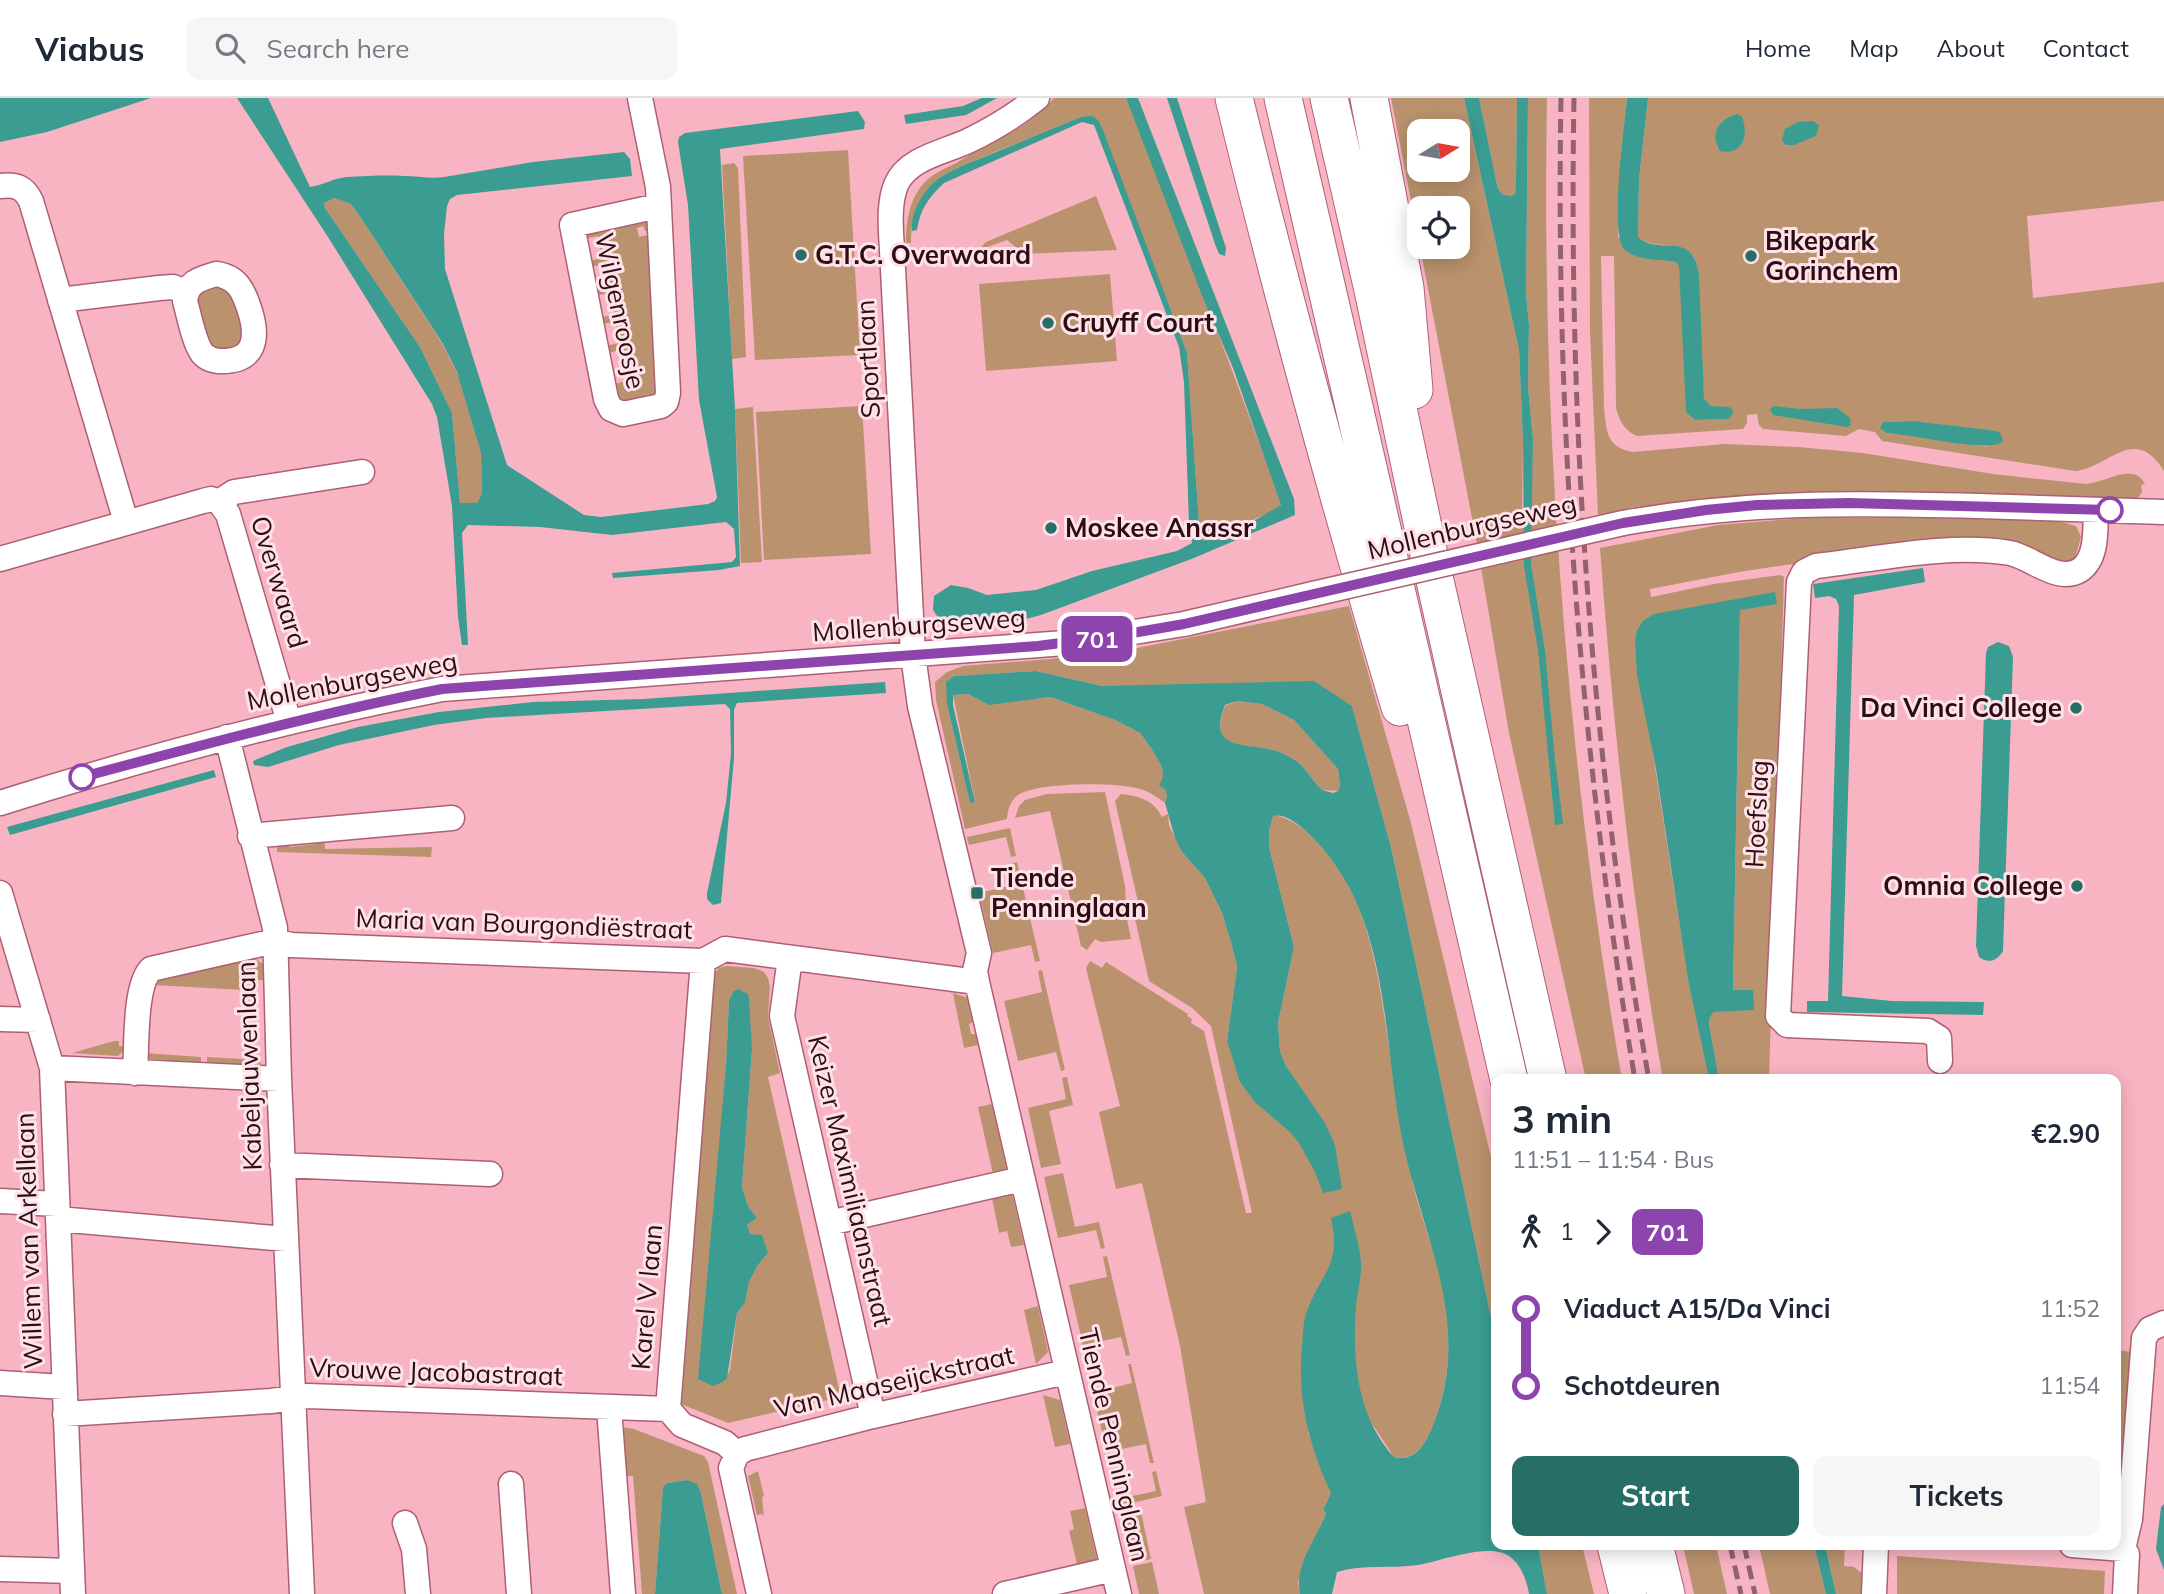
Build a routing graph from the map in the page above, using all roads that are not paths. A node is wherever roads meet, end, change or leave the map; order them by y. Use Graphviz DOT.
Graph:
graph roads {
  1 [pos="640,98"];
  2 [pos="1037,98"];
  3 [pos="1234,98"];
  4 [pos="1283,98"];
  5 [pos="1329,98"];
  6 [pos="1369,98"];
  7 [pos="0,186"];
  8 [pos="658,206"];
  9 [pos="186,292"];
  10 [pos="60,300"];
  11 [pos="362,472"];
  12 [pos="219,502"];
  13 [pos="2096,510"];
  14 [pos="2164,512"];
  15 [pos="126,522"];
  16 [pos="1426,541"];
  17 [pos="0,559"];
  18 [pos="913,655"];
  19 [pos="289,722"];
  20 [pos="227,737"];
  21 [pos="0,803"];
  22 [pos="452,818"];
  23 [pos="1450,824"];
  24 [pos="250,836"];
  25 [pos="0,893"];
  26 [pos="275,941"];
  27 [pos="790,958"];
  28 [pos="703,961"];
  29 [pos="977,982"];
  30 [pos="0,1019"];
  31 [pos="38,1020"];
  32 [pos="1940,1061"];
  33 [pos="52,1068"];
  34 [pos="135,1073"];
  35 [pos="1508,1074"];
  36 [pos="1547,1074"];
  37 [pos="279,1079"];
  38 [pos="282,1165"];
  39 [pos="490,1174"];
  40 [pos="1022,1179"];
  41 [pos="0,1201"];
  42 [pos="58,1211"];
  43 [pos="829,1223"];
  44 [pos="286,1239"];
  45 [pos="2164,1323"];
  46 [pos="1066,1372"];
  47 [pos="0,1383"];
  48 [pos="64,1387"];
  49 [pos="292,1398"];
  50 [pos="609,1408"];
  51 [pos="668,1409"];
  52 [pos="65,1414"];
  53 [pos="873,1416"];
  54 [pos="737,1454"];
  55 [pos="511,1485"];
  56 [pos="405,1523"];
  57 [pos="2123,1549"];
  58 [pos="1617,1550"];
  59 [pos="1655,1550"];
  60 [pos="1876,1550"];
  61 [pos="0,1569"];
  62 [pos="1112,1569"];
  63 [pos="72,1583"];
  64 [pos="302,1594"];
  65 [pos="418,1594"];
  66 [pos="519,1594"];
  67 [pos="623,1594"];
  68 [pos="759,1594"];
  69 [pos="1005,1594"];
  70 [pos="1119,1594"];
  71 [pos="1628,1594"];
  72 [pos="1666,1594"];
  73 [pos="1874,1594"];
  74 [pos="2125,1594"];
  1 -- 8 [label="street, Wilgenroosje"];
  2 -- 18 [label="street, Sportlaan"];
  3 -- 23 [label="highway"];
  4 -- 23 [label="highway"];
  5 -- 16 [label="highway"];
  6 -- 16 [label="highway"];
  7 -- 10 [label="street"];
  8 -- 8 [label="street, Wilgenroosje"];
  9 -- 10 [label="street"];
  10 -- 15 [label="street"];
  11 -- 12 [label="street, Overwaard"];
  12 -- 15 [label="street, Overwaard"];
  12 -- 19 [label="street, Overwaard"];
  13 -- 14 [label="street, Mollenburgseweg"];
  13 -- 18 [label="street, Mollenburgseweg, bridge"];
  13 -- 32 [label="street, Hoefslag"];
  15 -- 17 [label="street, Overwaard"];
  16 -- 36 [label="highway"];
  18 -- 19 [label="street, Mollenburgseweg"];
  18 -- 29 [label="street, Tiende Penninglaan"];
  19 -- 20 [label="street, Mollenburgseweg"];
  20 -- 21 [label="street, Mollenburgseweg"];
  20 -- 24 [label="street, Kabeljauwenlaan"];
  22 -- 24 [label="street"];
  23 -- 35 [label="highway"];
  24 -- 26 [label="street, Kabeljauwenlaan"];
  25 -- 31 [label="street, Willem van Arkellaan"];
  26 -- 28 [label="street, Maria van Bourgondiëstraat"];
  26 -- 34 [label="street"];
  26 -- 37 [label="street, Kabeljauwenlaan"];
  27 -- 28 [label="street, Maria van Bourgondiëstraat"];
  27 -- 29 [label="street, Maria van Bourgondiëstraat"];
  27 -- 43 [label="street, Keizer Maximiliaanstraat"];
  28 -- 51 [label="street, Karel V laan"];
  29 -- 40 [label="street, Tiende Penninglaan"];
  30 -- 31 [label="street"];
  31 -- 33 [label="street, Willem van Arkellaan"];
  33 -- 34 [label="street"];
  33 -- 42 [label="street, Willem van Arkellaan"];
  34 -- 37 [label="street"];
  37 -- 38 [label="street, Kabeljauwenlaan"];
  38 -- 39 [label="street"];
  38 -- 44 [label="street, Kabeljauwenlaan"];
  40 -- 43 [label="street"];
  40 -- 46 [label="street, Tiende Penninglaan"];
  41 -- 42 [label="street"];
  42 -- 44 [label="street"];
  42 -- 48 [label="street, Willem van Arkellaan"];
  43 -- 53 [label="street, Keizer Maximiliaanstraat"];
  44 -- 49 [label="street, Kabeljauwenlaan"];
  45 -- 57 [label="street"];
  46 -- 53 [label="street, Van Maaseijckstraat"];
  46 -- 62 [label="street, Tiende Penninglaan"];
  47 -- 48 [label="street"];
  48 -- 52 [label="street, Willem van Arkellaan"];
  49 -- 50 [label="street, Vrouwe Jacobastraat"];
  49 -- 52 [label="street, Vrouwe Jacobastraat"];
  49 -- 64 [label="street, Kabeljauwenlaan"];
  50 -- 51 [label="street, Vrouwe Jacobastraat"];
  50 -- 67 [label="street"];
  51 -- 54 [label="street"];
  52 -- 63 [label="street, Willem van Arkellaan"];
  53 -- 54 [label="street, Van Maaseijckstraat"];
  54 -- 68 [label="street"];
  55 -- 66 [label="street"];
  56 -- 65 [label="street"];
  57 -- 74 [label="street"];
  58 -- 71 [label="highway"];
  59 -- 72 [label="highway"];
  60 -- 73 [label="street"];
  61 -- 63 [label="street"];
  62 -- 69 [label="street"];
  62 -- 70 [label="street, Tiende Penninglaan"];
}
